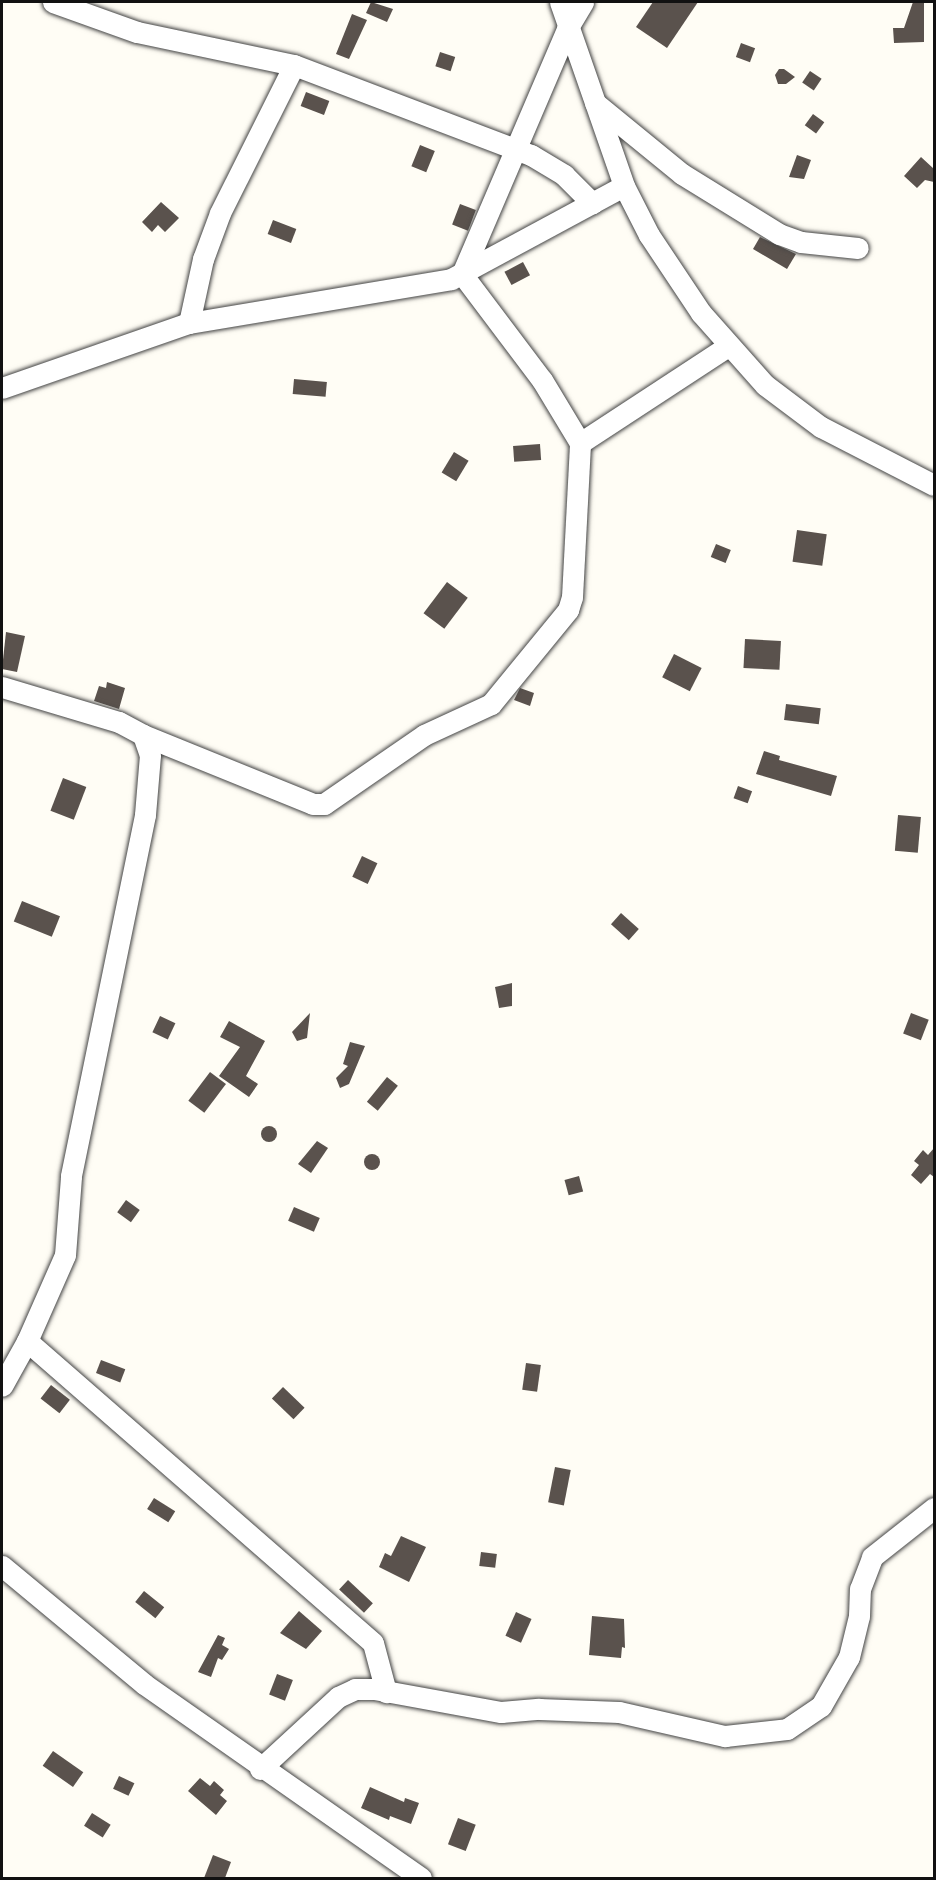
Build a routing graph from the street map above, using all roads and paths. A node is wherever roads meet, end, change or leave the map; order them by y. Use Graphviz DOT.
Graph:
graph roads {
  1 [pos="53,2"];
  2 [pos="561,2"];
  3 [pos="584,2"];
  4 [pos="567,28"];
  5 [pos="294,64"];
  6 [pos="592,101"];
  7 [pos="517,149"];
  8 [pos="624,186"];
  9 [pos="592,203"];
  10 [pos="858,248"];
  11 [pos="462,274"];
  12 [pos="189,323"];
  13 [pos="728,346"];
  14 [pos="2,388"];
  15 [pos="580,443"];
  16 [pos="934,486"];
  17 [pos="2,687"];
  18 [pos="143,735"];
  19 [pos="27,1341"];
  20 [pos="2,1386"];
  21 [pos="934,1508"];
  22 [pos="2,1566"];
  23 [pos="386,1692"];
  24 [pos="260,1769"];
  25 [pos="421,1878"];
  1 -- 5 [label="street"];
  2 -- 4 [label="street"];
  3 -- 4 [label="street"];
  4 -- 6 [label="street"];
  4 -- 7 [label="street"];
  5 -- 7 [label="street"];
  5 -- 12 [label="street"];
  6 -- 8 [label="street"];
  6 -- 10 [label="street"];
  7 -- 9 [label="street"];
  7 -- 11 [label="street"];
  8 -- 9 [label="street"];
  8 -- 13 [label="street"];
  9 -- 11 [label="street"];
  11 -- 12 [label="street"];
  11 -- 15 [label="street"];
  12 -- 14 [label="street"];
  13 -- 15 [label="street"];
  13 -- 16 [label="street"];
  15 -- 18 [label="street"];
  17 -- 18 [label="street"];
  18 -- 19 [label="street"];
  19 -- 20 [label="street"];
  19 -- 23 [label="street"];
  21 -- 23 [label="street"];
  22 -- 24 [label="street"];
  23 -- 24 [label="street"];
  24 -- 25 [label="street"];
}
